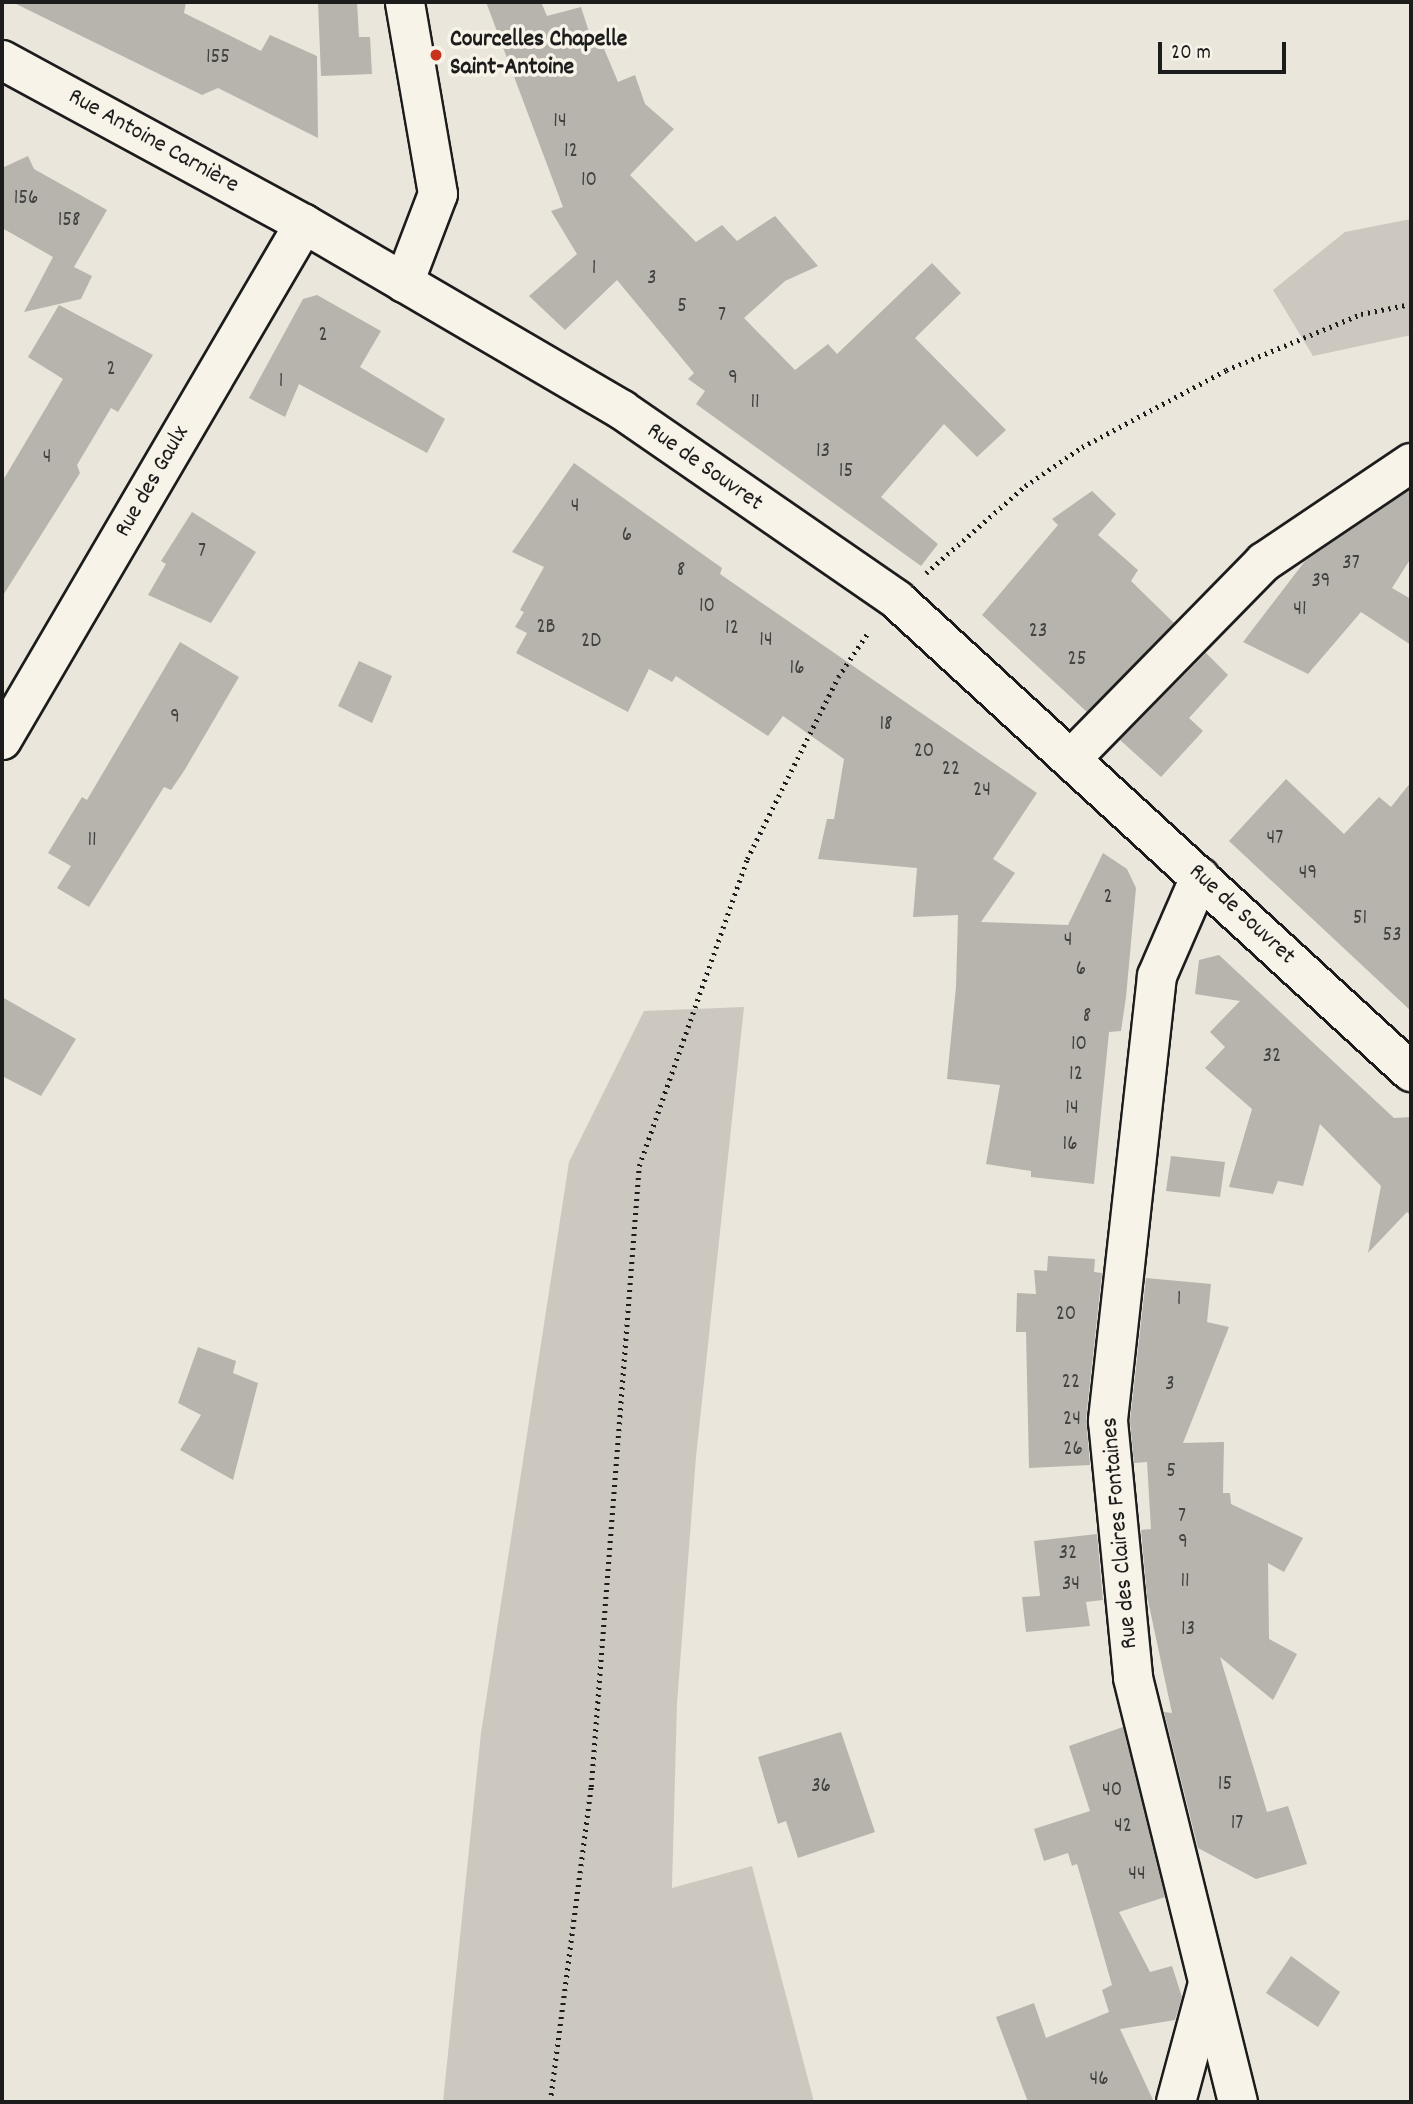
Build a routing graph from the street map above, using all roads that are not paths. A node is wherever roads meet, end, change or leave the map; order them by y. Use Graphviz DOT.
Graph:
graph roads {
  1 [pos="405,2"];
  2 [pos="2,60"];
  3 [pos="304,224"];
  4 [pos="404,283"];
  5 [pos="1411,463"];
  6 [pos="2,740"];
  7 [pos="1071,759"];
  8 [pos="1200,877"];
  9 [pos="1411,1072"];
  10 [pos="1209,1981"];
  11 [pos="1176,2102"];
  12 [pos="1238,2102"];
  1 -- 4 [label="street"];
  2 -- 3 [label="street, Rue Antoine Carnière"];
  3 -- 4 [label="street, Rue de Souvret"];
  3 -- 6 [label="street, Rue des Gaulx"];
  4 -- 7 [label="street, Rue de Souvret"];
  5 -- 7 [label="street"];
  7 -- 8 [label="street, Rue de Souvret"];
  8 -- 9 [label="street, Rue de Souvret"];
  8 -- 10 [label="street, Rue des Claires Fontaines"];
  10 -- 11 [label="street, Rue des Claires Fontaines"];
  10 -- 12 [label="street, Rue des Claires Fontaines"];
}
